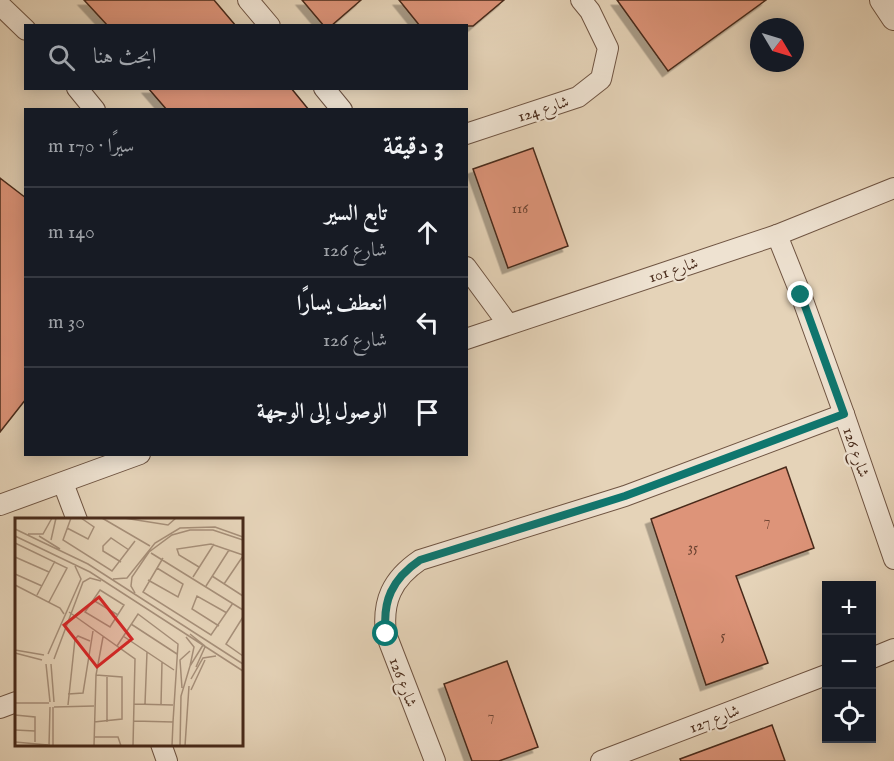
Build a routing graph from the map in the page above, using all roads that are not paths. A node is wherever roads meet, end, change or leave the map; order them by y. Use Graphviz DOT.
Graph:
graph roads {
  1 [pos="248,0"];
  2 [pos="581,0"];
  3 [pos="882,0"];
  4 [pos="0,5"];
  5 [pos="894,18"];
  6 [pos="268,24"];
  7 [pos="24,28"];
  8 [pos="79,90"];
  9 [pos="326,90"];
  10 [pos="93,108"];
  11 [pos="340,108"];
  12 [pos="468,133"];
  13 [pos="894,182"];
  14 [pos="886,191"];
  15 [pos="777,235"];
  16 [pos="468,270"];
  17 [pos="508,324"];
  18 [pos="468,338"];
  19 [pos="844,414"];
  20 [pos="135,456"];
  21 [pos="63,483"];
  22 [pos="0,505"];
  23 [pos="77,518"];
  24 [pos="894,559"];
  25 [pos="894,649"];
  26 [pos="876,656"];
  27 [pos="822,677"];
  28 [pos="15,702"];
  29 [pos="0,708"];
  30 [pos="162,746"];
  31 [pos="167,761"];
  32 [pos="435,761"];
  33 [pos="601,761"];
  1 -- 6 [label="street"];
  2 -- 12 [label="street, شارع 124"];
  3 -- 5 [label="street"];
  4 -- 7 [label="street"];
  8 -- 10 [label="street"];
  9 -- 11 [label="street"];
  13 -- 14 [label="street, شارع 101"];
  14 -- 15 [label="street, شارع 101"];
  15 -- 17 [label="street, شارع 101"];
  15 -- 19 [label="street, شارع 126"];
  16 -- 17 [label="street"];
  17 -- 18 [label="street, شارع 101"];
  19 -- 24 [label="street, شارع 126"];
  19 -- 32 [label="street, شارع 126"];
  20 -- 21 [label="street"];
  21 -- 22 [label="street"];
  21 -- 23 [label="street"];
  25 -- 26 [label="street"];
  27 -- 33 [label="street, شارع 127"];
  28 -- 29 [label="street"];
  30 -- 31 [label="street"];
}
